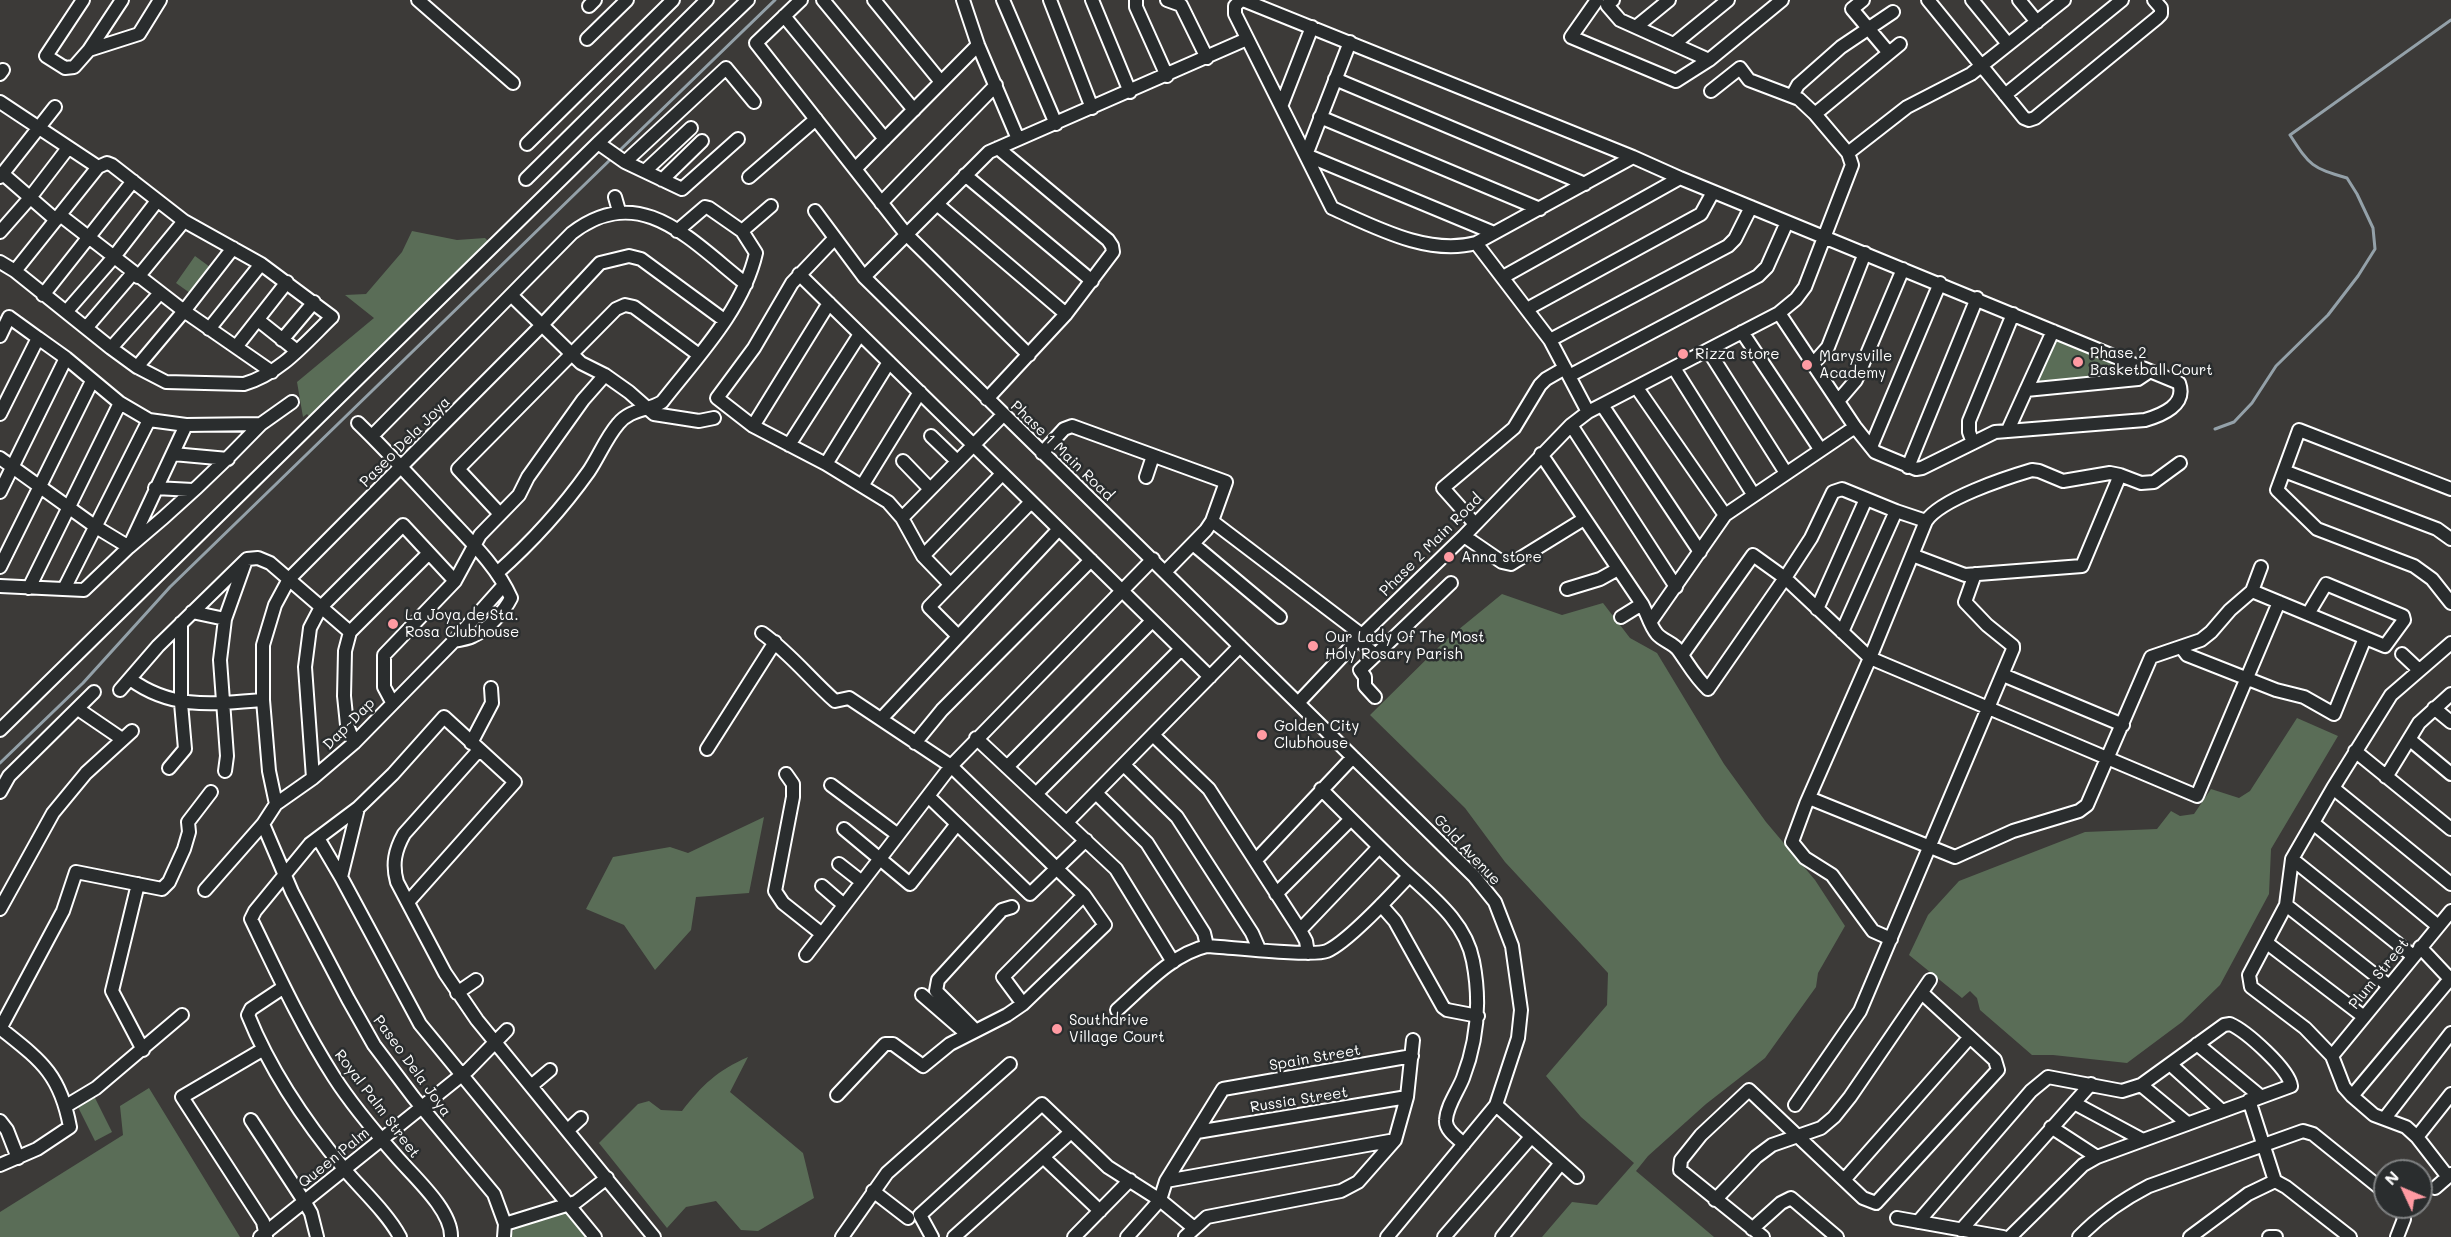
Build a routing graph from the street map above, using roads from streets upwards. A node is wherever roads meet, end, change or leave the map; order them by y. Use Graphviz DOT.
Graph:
graph roads {
  1 [pos="82,0"];
  2 [pos="122,0"];
  3 [pos="160,0"];
  4 [pos="418,0"];
  5 [pos="627,0"];
  6 [pos="673,0"];
  7 [pos="707,0"];
  8 [pos="748,0"];
  9 [pos="801,0"];
  10 [pos="823,0"];
  11 [pos="874,0"];
  12 [pos="963,0"];
  13 [pos="1003,0"];
  14 [pos="1050,0"];
  15 [pos="1092,0"];
  16 [pos="1136,0"];
  17 [pos="1167,0"];
  18 [pos="1242,0"];
  19 [pos="1669,0"];
  20 [pos="1728,0"];
  21 [pos="1782,0"];
  22 [pos="1863,0"];
  23 [pos="1928,0"];
  24 [pos="1972,0"];
  25 [pos="2019,0"];
  26 [pos="2063,0"];
  27 [pos="2122,0"];
  28 [pos="2154,0"];
  29 [pos="1605,1"];
  30 [pos="1893,12"];
  31 [pos="784,16"];
  32 [pos="2037,22"];
  33 [pos="1312,27"];
  34 [pos="1635,27"];
  35 [pos="1867,29"];
  36 [pos="587,39"];
  37 [pos="1247,39"];
  38 [pos="1350,42"];
  39 [pos="1674,44"];
  40 [pos="1900,44"];
  41 [pos="2008,44"];
  42 [pos="978,45"];
  43 [pos="89,50"];
  44 [pos="1888,53"];
  45 [pos="1207,58"];
  46 [pos="1709,60"];
  47 [pos="1981,66"];
  48 [pos="1167,76"];
  49 [pos="1335,79"];
  50 [pos="513,82"];
  51 [pos="941,82"];
  52 [pos="996,85"];
  53 [pos="1711,91"];
  54 [pos="1130,92"];
  55 [pos="2005,95"];
  56 [pos="1792,96"];
  57 [pos="0,102"];
  58 [pos="754,102"];
  59 [pos="1282,104"];
  60 [pos="55,107"];
  61 [pos="1092,108"];
  62 [pos="914,110"];
  63 [pos="1815,114"];
  64 [pos="1320,117"];
  65 [pos="816,119"];
  66 [pos="1056,124"];
  67 [pos="691,128"];
  68 [pos="38,129"];
  69 [pos="738,139"];
  70 [pos="885,139"];
  71 [pos="1018,139"];
  72 [pos="702,141"];
  73 [pos="527,144"];
  74 [pos="600,145"];
  75 [pos="68,148"];
  76 [pos="998,148"];
  77 [pos="1848,153"];
  78 [pos="1306,155"];
  79 [pos="1633,157"];
  80 [pos="620,159"];
  81 [pos="98,167"];
  82 [pos="855,169"];
  83 [pos="646,170"];
  84 [pos="965,175"];
  85 [pos="1,176"];
  86 [pos="749,177"];
  87 [pos="1680,178"];
  88 [pos="525,179"];
  89 [pos="662,180"];
  90 [pos="133,181"];
  91 [pos="1585,184"];
  92 [pos="1713,192"];
  93 [pos="615,197"];
  94 [pos="29,199"];
  95 [pos="157,201"];
  96 [pos="881,202"];
  97 [pos="937,204"];
  98 [pos="771,206"];
  99 [pos="1752,207"];
  100 [pos="1540,209"];
  101 [pos="619,211"];
  102 [pos="815,211"];
  103 [pos="58,217"];
  104 [pos="184,221"];
  105 [pos="1787,222"];
  106 [pos="677,231"];
  107 [pos="742,231"];
  108 [pos="0,232"];
  109 [pos="1494,233"];
  110 [pos="906,234"];
  111 [pos="1824,237"];
  112 [pos="88,238"];
  113 [pos="834,239"];
  114 [pos="1476,243"];
  115 [pos="233,248"];
  116 [pos="1865,253"];
  117 [pos="113,258"];
  118 [pos="0,262"];
  119 [pos="261,264"];
  120 [pos="1903,269"];
  121 [pos="15,271"];
  122 [pos="799,274"];
  123 [pos="136,275"];
  124 [pos="864,277"];
  125 [pos="1503,277"];
  126 [pos="1092,281"];
  127 [pos="287,282"];
  128 [pos="746,284"];
  129 [pos="1940,284"];
  130 [pos="160,293"];
  131 [pos="43,295"];
  132 [pos="511,295"];
  133 [pos="1977,298"];
  134 [pos="314,302"];
  135 [pos="829,303"];
  136 [pos="1527,309"];
  137 [pos="184,311"];
  138 [pos="66,312"];
  139 [pos="1779,313"];
  140 [pos="1066,314"];
  141 [pos="2013,314"];
  142 [pos="258,320"];
  143 [pos="724,320"];
  144 [pos="542,325"];
  145 [pos="86,328"];
  146 [pos="209,329"];
  147 [pos="2053,331"];
  148 [pos="1742,332"];
  149 [pos="861,334"];
  150 [pos="0,336"];
  151 [pos="38,338"];
  152 [pos="282,340"];
  153 [pos="1550,340"];
  154 [pos="236,347"];
  155 [pos="111,348"];
  156 [pos="1708,350"];
  157 [pos="297,351"];
  158 [pos="571,355"];
  159 [pos="699,355"];
  160 [pos="1029,355"];
  161 [pos="66,358"];
  162 [pos="889,362"];
  163 [pos="1813,364"];
  164 [pos="137,366"];
  165 [pos="1674,368"];
  166 [pos="2150,371"];
  167 [pos="272,372"];
  168 [pos="1567,372"];
  169 [pos="605,375"];
  170 [pos="92,381"];
  171 [pos="1637,388"];
  172 [pos="2026,390"];
  173 [pos="920,392"];
  174 [pos="987,399"];
  175 [pos="1838,401"];
  176 [pos="292,402"];
  177 [pos="120,403"];
  178 [pos="1602,405"];
  179 [pos="647,408"];
  180 [pos="1588,412"];
  181 [pos="0,414"];
  182 [pos="1003,415"];
  183 [pos="714,418"];
  184 [pos="149,420"];
  185 [pos="358,423"];
  186 [pos="261,424"];
  187 [pos="186,425"];
  188 [pos="1571,425"];
  189 [pos="753,426"];
  190 [pos="1855,427"];
  191 [pos="2008,430"];
  192 [pos="372,436"];
  193 [pos="931,436"];
  194 [pos="1973,443"];
  195 [pos="789,445"];
  196 [pos="973,445"];
  197 [pos="1871,447"];
  198 [pos="1820,450"];
  199 [pos="1042,453"];
  200 [pos="173,454"];
  201 [pos="1541,454"];
  202 [pos="1153,456"];
  203 [pos="0,458"];
  204 [pos="228,459"];
  205 [pos="903,461"];
  206 [pos="957,461"];
  207 [pos="2180,463"];
  208 [pos="826,464"];
  209 [pos="12,467"];
  210 [pos="401,467"];
  211 [pos="1908,467"];
  212 [pos="2284,471"];
  213 [pos="1786,473"];
  214 [pos="1002,474"];
  215 [pos="2120,475"];
  216 [pos="1146,477"];
  217 [pos="862,486"];
  218 [pos="40,487"];
  219 [pos="155,488"];
  220 [pos="930,489"];
  221 [pos="2451,489"];
  222 [pos="194,490"];
  223 [pos="0,492"];
  224 [pos="1754,494"];
  225 [pos="1866,499"];
  226 [pos="1031,502"];
  227 [pos="70,509"];
  228 [pos="1896,511"];
  229 [pos="500,514"];
  230 [pos="1725,515"];
  231 [pos="902,518"];
  232 [pos="1584,519"];
  233 [pos="1212,521"];
  234 [pos="1926,521"];
  235 [pos="1474,524"];
  236 [pos="96,527"];
  237 [pos="1059,529"];
  238 [pos="1464,536"];
  239 [pos="2451,539"];
  240 [pos="1193,544"];
  241 [pos="473,545"];
  242 [pos="129,547"];
  243 [pos="1700,552"];
  244 [pos="429,553"];
  245 [pos="1912,555"];
  246 [pos="923,556"];
  247 [pos="247,559"];
  248 [pos="1153,559"];
  249 [pos="1091,560"];
  250 [pos="0,567"];
  251 [pos="2261,567"];
  252 [pos="1618,569"];
  253 [pos="1166,571"];
  254 [pos="497,573"];
  255 [pos="1976,574"];
  256 [pos="1785,578"];
  257 [pos="289,579"];
  258 [pos="454,581"];
  259 [pos="1451,583"];
  260 [pos="950,585"];
  261 [pos="0,586"];
  262 [pos="1676,587"];
  263 [pos="29,588"];
  264 [pos="64,589"];
  265 [pos="1567,589"];
  266 [pos="1122,591"];
  267 [pos="2252,591"];
  268 [pos="2279,602"];
  269 [pos="2451,603"];
  270 [pos="1642,604"];
  271 [pos="321,607"];
  272 [pos="1817,609"];
  273 [pos="192,612"];
  274 [pos="2308,614"];
  275 [pos="1280,617"];
  276 [pos="1622,617"];
  277 [pos="225,619"];
  278 [pos="1152,621"];
  279 [pos="1651,621"];
  280 [pos="182,623"];
  281 [pos="1842,632"];
  282 [pos="350,633"];
  283 [pos="762,633"];
  284 [pos="957,636"];
  285 [pos="1360,637"];
  286 [pos="2365,638"];
  287 [pos="775,642"];
  288 [pos="2451,643"];
  289 [pos="1240,646"];
  290 [pos="2181,647"];
  291 [pos="1181,649"];
  292 [pos="2402,654"];
  293 [pos="1375,655"];
  294 [pos="1682,655"];
  295 [pos="1870,658"];
  296 [pos="2419,670"];
  297 [pos="2003,675"];
  298 [pos="1210,677"];
  299 [pos="2246,678"];
  300 [pos="130,679"];
  301 [pos="491,688"];
  302 [pos="120,690"];
  303 [pos="94,692"];
  304 [pos="2451,694"];
  305 [pos="1375,697"];
  306 [pos="263,700"];
  307 [pos="392,702"];
  308 [pos="1298,702"];
  309 [pos="181,703"];
  310 [pos="222,703"];
  311 [pos="2434,708"];
  312 [pos="78,709"];
  313 [pos="1989,709"];
  314 [pos="881,720"];
  315 [pos="2451,722"];
  316 [pos="2123,725"];
  317 [pos="0,730"];
  318 [pos="1153,735"];
  319 [pos="976,738"];
  320 [pos="2409,739"];
  321 [pos="354,743"];
  322 [pos="915,743"];
  323 [pos="475,746"];
  324 [pos="707,749"];
  325 [pos="2355,751"];
  326 [pos="1353,757"];
  327 [pos="2108,760"];
  328 [pos="1124,765"];
  329 [pos="951,766"];
  330 [pos="1007,766"];
  331 [pos="170,768"];
  332 [pos="225,771"];
  333 [pos="786,774"];
  334 [pos="2451,774"];
  335 [pos="2386,777"];
  336 [pos="313,778"];
  337 [pos="831,785"];
  338 [pos="2333,788"];
  339 [pos="1321,789"];
  340 [pos="0,792"];
  341 [pos="211,792"];
  342 [pos="1096,793"];
  343 [pos="1036,794"];
  344 [pos="928,796"];
  345 [pos="1809,798"];
  346 [pos="276,804"];
  347 [pos="358,808"];
  348 [pos="1351,819"];
  349 [pos="1067,822"];
  350 [pos="2313,823"];
  351 [pos="263,824"];
  352 [pos="957,824"];
  353 [pos="844,829"];
  354 [pos="2451,829"];
  355 [pos="898,835"];
  356 [pos="318,837"];
  357 [pos="1086,840"];
  358 [pos="1930,847"];
  359 [pos="1379,848"];
  360 [pos="879,858"];
  361 [pos="2292,859"];
  362 [pos="1256,860"];
  363 [pos="839,864"];
  364 [pos="1057,868"];
  365 [pos="284,874"];
  366 [pos="1409,876"];
  367 [pos="341,877"];
  368 [pos="862,882"];
  369 [pos="138,884"];
  370 [pos="2451,884"];
  371 [pos="822,886"];
  372 [pos="205,890"];
  373 [pos="1276,894"];
  374 [pos="1084,895"];
  375 [pos="408,902"];
  376 [pos="844,905"];
  377 [pos="1381,905"];
  378 [pos="2286,905"];
  379 [pos="1012,907"];
  380 [pos="0,909"];
  381 [pos="2451,911"];
  382 [pos="2438,926"];
  383 [pos="1300,930"];
  384 [pos="822,934"];
  385 [pos="1891,939"];
  386 [pos="2267,943"];
  387 [pos="1207,946"];
  388 [pos="1259,949"];
  389 [pos="2416,951"];
  390 [pos="1308,953"];
  391 [pos="806,955"];
  392 [pos="1173,962"];
  393 [pos="2450,979"];
  394 [pos="476,980"];
  395 [pos="1930,980"];
  396 [pos="2388,986"];
  397 [pos="284,987"];
  398 [pos="457,993"];
  399 [pos="1922,993"];
  400 [pos="922,995"];
  401 [pos="1023,1004"];
  402 [pos="1117,1010"];
  403 [pos="182,1015"];
  404 [pos="1478,1016"];
  405 [pos="2364,1017"];
  406 [pos="0,1028"];
  407 [pos="507,1030"];
  408 [pos="971,1032"];
  409 [pos="2451,1033"];
  410 [pos="1970,1037"];
  411 [pos="494,1041"];
  412 [pos="1413,1041"];
  413 [pos="2197,1044"];
  414 [pos="143,1050"];
  415 [pos="262,1050"];
  416 [pos="1412,1056"];
  417 [pos="2332,1056"];
  418 [pos="1010,1064"];
  419 [pos="2171,1065"];
  420 [pos="550,1070"];
  421 [pos="460,1076"];
  422 [pos="2091,1084"];
  423 [pos="2141,1085"];
  424 [pos="531,1086"];
  425 [pos="2451,1094"];
  426 [pos="837,1095"];
  427 [pos="2352,1096"];
  428 [pos="1407,1097"];
  429 [pos="2254,1098"];
  430 [pos="2074,1103"];
  431 [pos="1496,1105"];
  432 [pos="1795,1105"];
  433 [pos="66,1106"];
  434 [pos="421,1107"];
  435 [pos="2222,1110"];
  436 [pos="581,1118"];
  437 [pos="2385,1118"];
  438 [pos="251,1119"];
  439 [pos="0,1121"];
  440 [pos="2187,1123"];
  441 [pos="2051,1128"];
  442 [pos="568,1130"];
  443 [pos="1071,1132"];
  444 [pos="1197,1132"];
  445 [pos="1532,1137"];
  446 [pos="1797,1137"];
  447 [pos="2416,1137"];
  448 [pos="381,1139"];
  449 [pos="2141,1139"];
  450 [pos="1395,1140"];
  451 [pos="1464,1144"];
  452 [pos="2263,1144"];
  453 [pos="1043,1157"];
  454 [pos="2097,1157"];
  455 [pos="18,1158"];
  456 [pos="1561,1163"];
  457 [pos="0,1165"];
  458 [pos="344,1170"];
  459 [pos="2450,1175"];
  460 [pos="607,1178"];
  461 [pos="1577,1178"];
  462 [pos="1130,1180"];
  463 [pos="1844,1180"];
  464 [pos="1166,1181"];
  465 [pos="2275,1181"];
  466 [pos="2373,1182"];
  467 [pos="2435,1188"];
  468 [pos="873,1191"];
  469 [pos="1160,1200"];
  470 [pos="1715,1200"];
  471 [pos="304,1201"];
  472 [pos="569,1204"];
  473 [pos="1100,1211"];
  474 [pos="908,1218"];
  475 [pos="1897,1218"];
  476 [pos="2404,1219"];
  477 [pos="1918,1222"];
  478 [pos="504,1224"];
  479 [pos="1752,1229"];
  480 [pos="1961,1230"];
  481 [pos="1190,1232"];
  482 [pos="264,1235"];
  483 [pos="317,1237"];
  484 [pos="400,1237"];
  485 [pos="451,1237"];
  486 [pos="504,1237"];
  487 [pos="595,1237"];
  488 [pos="654,1237"];
  489 [pos="842,1237"];
  490 [pos="932,1237"];
  491 [pos="954,1237"];
  492 [pos="1074,1237"];
  493 [pos="1126,1237"];
  494 [pos="1386,1237"];
  495 [pos="1444,1237"];
  496 [pos="1502,1237"];
  497 [pos="1762,1237"];
  498 [pos="1837,1237"];
  499 [pos="2003,1237"];
  500 [pos="2010,1237"];
  501 [pos="2079,1237"];
  502 [pos="2190,1237"];
  503 [pos="2269,1237"];
  504 [pos="2276,1237"];
  505 [pos="2350,1237"];
  506 [pos="2397,1237"];
  1 -- 43 [label="street"];
  2 -- 43 [label="street"];
  3 -- 43 [label="street"];
  4 -- 50 [label="street"];
  5 -- 36 [label="street"];
  6 -- 73 [label="street"];
  7 -- 88 [label="street"];
  8 -- 74 [label="street"];
  9 -- 31 [label="street"];
  10 -- 62 [label="street"];
  11 -- 51 [label="street"];
  12 -- 42 [label="street"];
  13 -- 66 [label="street"];
  14 -- 61 [label="street"];
  15 -- 54 [label="street"];
  16 -- 48 [label="street"];
  17 -- 45 [label="street"];
  18 -- 33 [label="street"];
  18 -- 37 [label="street"];
  19 -- 34 [label="street"];
  20 -- 39 [label="street"];
  21 -- 46 [label="street"];
  22 -- 35 [label="street"];
  23 -- 47 [label="street"];
  24 -- 41 [label="street"];
  25 -- 32 [label="street"];
  26 -- 32 [label="street"];
  27 -- 55 [label="street"];
  28 -- 55 [label="street"];
  29 -- 34 [label="street"];
  29 -- 46 [label="street"];
  30 -- 35 [label="street"];
  31 -- 65 [label="street"];
  31 -- 70 [label="street"];
  32 -- 41 [label="street"];
  33 -- 38 [label="street"];
  33 -- 59 [label="street"];
  34 -- 39 [label="street"];
  35 -- 44 [label="street"];
  35 -- 56 [label="street"];
  37 -- 45 [label="street"];
  37 -- 59 [label="street"];
  38 -- 49 [label="street"];
  38 -- 79 [label="street"];
  39 -- 46 [label="street"];
  40 -- 44 [label="street"];
  41 -- 47 [label="street"];
  42 -- 51 [label="street"];
  42 -- 52 [label="street"];
  44 -- 63 [label="street"];
  45 -- 48 [label="street"];
  47 -- 55 [label="street"];
  47 -- 77 [label="street"];
  48 -- 54 [label="street"];
  49 -- 64 [label="street"];
  49 -- 91 [label="street"];
  51 -- 62 [label="street"];
  52 -- 71 [label="street"];
  52 -- 96 [label="street"];
  53 -- 56 [label="street"];
  54 -- 61 [label="street"];
  56 -- 63 [label="street"];
  57 -- 68 [label="street"];
  58 -- 80 [label="street"];
  59 -- 78 [label="street"];
  60 -- 68 [label="street"];
  61 -- 66 [label="street"];
  62 -- 70 [label="street"];
  63 -- 77 [label="street"];
  64 -- 78 [label="street"];
  64 -- 100 [label="street"];
  65 -- 82 [label="street"];
  65 -- 86 [label="street"];
  66 -- 71 [label="street"];
  67 -- 83 [label="street"];
  68 -- 75 [label="street"];
  68 -- 85 [label="street"];
  69 -- 89 [label="street"];
  70 -- 82 [label="street"];
  71 -- 76 [label="street"];
  72 -- 89 [label="street"];
  74 -- 80 [label="street"];
  74 -- 317 [label="street"];
  75 -- 81 [label="street"];
  75 -- 94 [label="street"];
  76 -- 84 [label="street"];
  76 -- 126 [label="street"];
  77 -- 111 [label="street, Phase 2 Main Road"];
  78 -- 109 [label="street"];
  78 -- 114 [label="street"];
  79 -- 87 [label="street"];
  79 -- 91 [label="street"];
  80 -- 83 [label="street"];
  81 -- 90 [label="street"];
  81 -- 103 [label="street"];
  82 -- 96 [label="street"];
  83 -- 89 [label="street"];
  84 -- 97 [label="street"];
  84 -- 126 [label="street"];
  85 -- 94 [label="street"];
  87 -- 92 [label="street"];
  87 -- 125 [label="street"];
  90 -- 95 [label="street"];
  90 -- 112 [label="street"];
  91 -- 100 [label="street"];
  92 -- 99 [label="street"];
  92 -- 136 [label="street"];
  93 -- 101 [label="street"];
  94 -- 103 [label="street"];
  94 -- 108 [label="street"];
  95 -- 104 [label="street"];
  95 -- 117 [label="street"];
  96 -- 110 [label="street"];
  97 -- 110 [label="street"];
  97 -- 140 [label="street"];
  98 -- 107 [label="street"];
  99 -- 105 [label="street"];
  99 -- 153 [label="street"];
  100 -- 109 [label="street"];
  101 -- 106 [label="street"];
  101 -- 132 [label="street"];
  102 -- 113 [label="street, Phase 1 Main Road"];
  103 -- 112 [label="street"];
  103 -- 121 [label="street"];
  104 -- 115 [label="street"];
  104 -- 123 [label="street"];
  105 -- 111 [label="street"];
  105 -- 168 [label="street"];
  106 -- 107 [label="street"];
  106 -- 128 [label="street"];
  107 -- 128 [label="street"];
  109 -- 114 [label="street"];
  110 -- 124 [label="street"];
  110 -- 160 [label="street"];
  111 -- 116 [label="street"];
  111 -- 139 [label="street, Phase 2 Main Road"];
  112 -- 117 [label="street"];
  112 -- 131 [label="street"];
  113 -- 122 [label="street"];
  113 -- 124 [label="street, Phase 1 Main Road"];
  114 -- 125 [label="street"];
  115 -- 119 [label="street"];
  115 -- 137 [label="street"];
  116 -- 120 [label="street"];
  116 -- 163 [label="street"];
  117 -- 123 [label="street"];
  117 -- 138 [label="street"];
  118 -- 121 [label="street"];
  119 -- 127 [label="street"];
  119 -- 146 [label="street"];
  120 -- 129 [label="street"];
  120 -- 175 [label="street"];
  121 -- 131 [label="street"];
  122 -- 135 [label="street"];
  122 -- 189 [label="street"];
  123 -- 130 [label="street"];
  123 -- 145 [label="street"];
  124 -- 174 [label="street, Phase 1 Main Road"];
  125 -- 136 [label="street"];
  126 -- 140 [label="street"];
  127 -- 134 [label="street"];
  127 -- 142 [label="street"];
  128 -- 143 [label="street"];
  129 -- 133 [label="street"];
  129 -- 197 [label="street"];
  130 -- 137 [label="street"];
  130 -- 155 [label="street"];
  131 -- 138 [label="street"];
  132 -- 144 [label="street"];
  132 -- 192 [label="street"];
  133 -- 141 [label="street"];
  133 -- 211 [label="street"];
  134 -- 152 [label="street"];
  134 -- 157 [label="street"];
  135 -- 149 [label="street"];
  135 -- 189 [label="street"];
  136 -- 153 [label="street"];
  137 -- 146 [label="street"];
  137 -- 164 [label="street"];
  138 -- 145 [label="street"];
  139 -- 148 [label="street, Phase 2 Main Road"];
  139 -- 163 [label="street"];
  140 -- 160 [label="street"];
  141 -- 147 [label="street"];
  141 -- 194 [label="street"];
  142 -- 152 [label="street"];
  142 -- 154 [label="street"];
  143 -- 144 [label="street, Paseo Dela Joya"];
  143 -- 159 [label="street"];
  144 -- 158 [label="street"];
  144 -- 210 [label="street, Paseo Dela Joya"];
  145 -- 155 [label="street"];
  146 -- 154 [label="street"];
  147 -- 166 [label="street"];
  147 -- 172 [label="street"];
  148 -- 156 [label="street, Phase 2 Main Road"];
  148 -- 198 [label="street"];
  149 -- 162 [label="street"];
  149 -- 195 [label="street"];
  150 -- 151 [label="street"];
  151 -- 161 [label="street"];
  151 -- 181 [label="street"];
  152 -- 157 [label="street"];
  153 -- 168 [label="street"];
  154 -- 167 [label="street"];
  155 -- 164 [label="street"];
  156 -- 165 [label="street, Phase 2 Main Road"];
  156 -- 213 [label="street"];
  157 -- 167 [label="street"];
  158 -- 159 [label="street"];
  158 -- 169 [label="street"];
  158 -- 229 [label="street"];
  159 -- 179 [label="street"];
  160 -- 174 [label="street"];
  161 -- 170 [label="street"];
  161 -- 209 [label="street"];
  162 -- 173 [label="street"];
  162 -- 208 [label="street"];
  163 -- 175 [label="street"];
  164 -- 167 [label="street"];
  165 -- 171 [label="street, Phase 2 Main Road"];
  165 -- 224 [label="street"];
  166 -- 172 [label="street"];
  166 -- 191 [label="street"];
  168 -- 180 [label="street"];
  168 -- 235 [label="street"];
  169 -- 179 [label="street"];
  169 -- 229 [label="street"];
  170 -- 177 [label="street"];
  170 -- 218 [label="street"];
  171 -- 178 [label="street, Phase 2 Main Road"];
  171 -- 230 [label="street"];
  172 -- 191 [label="street"];
  173 -- 196 [label="street"];
  173 -- 217 [label="street"];
  174 -- 182 [label="street, Phase 1 Main Road"];
  175 -- 190 [label="street"];
  176 -- 186 [label="street"];
  177 -- 184 [label="street"];
  177 -- 227 [label="street"];
  178 -- 180 [label="street, Phase 2 Main Road"];
  178 -- 243 [label="street"];
  179 -- 183 [label="street"];
  179 -- 254 [label="street"];
  180 -- 188 [label="street, Phase 2 Main Road"];
  182 -- 196 [label="street"];
  182 -- 199 [label="street, Phase 1 Main Road"];
  184 -- 187 [label="street"];
  184 -- 236 [label="street"];
  185 -- 192 [label="street"];
  186 -- 187 [label="street"];
  186 -- 204 [label="street"];
  187 -- 200 [label="street"];
  188 -- 201 [label="street, Phase 2 Main Road"];
  188 -- 262 [label="street"];
  189 -- 195 [label="street"];
  190 -- 197 [label="street"];
  190 -- 198 [label="street"];
  191 -- 194 [label="street"];
  192 -- 210 [label="street"];
  193 -- 206 [label="street"];
  194 -- 211 [label="street"];
  195 -- 208 [label="street"];
  196 -- 206 [label="street"];
  196 -- 214 [label="street"];
  197 -- 211 [label="street"];
  198 -- 213 [label="street"];
  199 -- 202 [label="street"];
  199 -- 248 [label="street, Phase 1 Main Road"];
  200 -- 204 [label="street"];
  200 -- 219 [label="street"];
  201 -- 232 [label="street"];
  201 -- 235 [label="street, Phase 2 Main Road"];
  202 -- 216 [label="street"];
  202 -- 233 [label="street"];
  203 -- 209 [label="street"];
  204 -- 222 [label="street"];
  205 -- 220 [label="street"];
  206 -- 220 [label="street"];
  207 -- 215 [label="street"];
  208 -- 217 [label="street"];
  209 -- 218 [label="street"];
  209 -- 223 [label="street"];
  210 -- 241 [label="street"];
  210 -- 257 [label="street, Paseo Dela Joya"];
  212 -- 221 [label="street"];
  212 -- 239 [label="street"];
  212 -- 269 [label="street"];
  213 -- 224 [label="street"];
  214 -- 226 [label="street"];
  214 -- 246 [label="street"];
  215 -- 234 [label="street"];
  215 -- 255 [label="street"];
  217 -- 231 [label="street"];
  218 -- 227 [label="street"];
  218 -- 250 [label="street"];
  219 -- 222 [label="street"];
  219 -- 242 [label="street"];
  220 -- 231 [label="street"];
  222 -- 242 [label="street"];
  224 -- 230 [label="street"];
  225 -- 228 [label="street"];
  225 -- 256 [label="street"];
  225 -- 272 [label="street"];
  226 -- 237 [label="street"];
  226 -- 260 [label="street"];
  227 -- 236 [label="street"];
  227 -- 263 [label="street"];
  228 -- 234 [label="street"];
  228 -- 281 [label="street"];
  229 -- 241 [label="street"];
  230 -- 243 [label="street"];
  231 -- 246 [label="street"];
  232 -- 238 [label="street"];
  232 -- 252 [label="street"];
  233 -- 240 [label="street"];
  233 -- 285 [label="street"];
  234 -- 245 [label="street"];
  235 -- 238 [label="street, Phase 2 Main Road"];
  236 -- 242 [label="street"];
  236 -- 264 [label="street"];
  237 -- 249 [label="street"];
  237 -- 284 [label="street"];
  238 -- 285 [label="street, Phase 2 Main Road"];
  240 -- 253 [label="street"];
  240 -- 275 [label="street"];
  241 -- 254 [label="street"];
  241 -- 258 [label="street"];
  242 -- 264 [label="street"];
  243 -- 262 [label="street"];
  244 -- 258 [label="street"];
  244 -- 271 [label="street"];
  244 -- 282 [label="street"];
  245 -- 255 [label="street"];
  245 -- 295 [label="street"];
  246 -- 260 [label="street"];
  247 -- 257 [label="street"];
  247 -- 273 [label="street"];
  247 -- 277 [label="street"];
  248 -- 253 [label="street, Phase 1 Main Road"];
  248 -- 266 [label="street"];
  249 -- 266 [label="street"];
  249 -- 322 [label="street"];
  251 -- 267 [label="street"];
  252 -- 265 [label="street"];
  252 -- 270 [label="street"];
  253 -- 289 [label="street, Phase 1 Main Road"];
  254 -- 307 [label="street, Dap~Dap"];
  255 -- 297 [label="street"];
  256 -- 272 [label="street"];
  256 -- 294 [label="street"];
  256 -- 294 [label="street"];
  257 -- 271 [label="street"];
  257 -- 306 [label="street, Paseo Dela Joya"];
  258 -- 307 [label="street"];
  259 -- 293 [label="street"];
  260 -- 284 [label="street"];
  261 -- 263 [label="street"];
  262 -- 279 [label="street"];
  263 -- 264 [label="street"];
  266 -- 278 [label="street"];
  266 -- 319 [label="street"];
  267 -- 268 [label="street"];
  267 -- 290 [label="street"];
  268 -- 274 [label="street"];
  268 -- 299 [label="street"];
  270 -- 276 [label="street"];
  270 -- 279 [label="street"];
  271 -- 282 [label="street"];
  271 -- 336 [label="street"];
  272 -- 281 [label="street"];
  273 -- 277 [label="street"];
  273 -- 280 [label="street"];
  274 -- 286 [label="street"];
  274 -- 286 [label="street"];
  277 -- 310 [label="street"];
  278 -- 291 [label="street"];
  278 -- 330 [label="street"];
  279 -- 294 [label="street"];
  280 -- 300 [label="street"];
  280 -- 309 [label="street"];
  281 -- 295 [label="street"];
  282 -- 321 [label="street"];
  283 -- 287 [label="street"];
  284 -- 314 [label="street"];
  285 -- 293 [label="street"];
  285 -- 308 [label="street, Phase 2 Main Road"];
  286 -- 299 [label="street"];
  287 -- 314 [label="street"];
  287 -- 324 [label="street"];
  288 -- 296 [label="street"];
  289 -- 298 [label="street"];
  289 -- 308 [label="street, Phase 1 Main Road"];
  290 -- 299 [label="street"];
  290 -- 316 [label="street"];
  291 -- 298 [label="street"];
  291 -- 343 [label="street"];
  292 -- 296 [label="street"];
  293 -- 305 [label="street"];
  295 -- 313 [label="street"];
  295 -- 345 [label="street"];
  296 -- 325 [label="street"];
  297 -- 313 [label="street"];
  297 -- 316 [label="street"];
  298 -- 318 [label="street"];
  299 -- 327 [label="street"];
  300 -- 302 [label="street"];
  300 -- 309 [label="street"];
  301 -- 323 [label="street"];
  303 -- 312 [label="street"];
  304 -- 311 [label="street"];
  306 -- 310 [label="street"];
  306 -- 346 [label="street, Paseo Dela Joya"];
  307 -- 321 [label="street, Dap~Dap"];
  308 -- 326 [label="street, Gold Avenue"];
  309 -- 310 [label="street"];
  309 -- 331 [label="street"];
  310 -- 332 [label="street"];
  311 -- 315 [label="street"];
  311 -- 320 [label="street"];
  312 -- 340 [label="street"];
  312 -- 380 [label="street"];
  313 -- 327 [label="street"];
  313 -- 358 [label="street"];
  314 -- 322 [label="street"];
  316 -- 327 [label="street"];
  318 -- 328 [label="street"];
  318 -- 362 [label="street"];
  319 -- 329 [label="street"];
  319 -- 330 [label="street"];
  320 -- 334 [label="street"];
  320 -- 335 [label="street"];
  321 -- 336 [label="street, Dap~Dap"];
  322 -- 329 [label="street"];
  323 -- 347 [label="street"];
  323 -- 375 [label="street"];
  323 -- 375 [label="street"];
  325 -- 335 [label="street"];
  325 -- 338 [label="street"];
  326 -- 339 [label="street"];
  326 -- 431 [label="street, Gold Avenue"];
  327 -- 358 [label="street"];
  328 -- 342 [label="street"];
  328 -- 388 [label="street"];
  329 -- 344 [label="street"];
  329 -- 364 [label="street"];
  330 -- 343 [label="street"];
  333 -- 384 [label="street"];
  335 -- 354 [label="street"];
  336 -- 346 [label="street, Dap~Dap"];
  337 -- 355 [label="street"];
  338 -- 350 [label="street"];
  338 -- 370 [label="street"];
  339 -- 348 [label="street"];
  339 -- 362 [label="street"];
  341 -- 369 [label="street"];
  342 -- 349 [label="street"];
  342 -- 387 [label="street"];
  343 -- 349 [label="street"];
  344 -- 352 [label="street"];
  344 -- 355 [label="street"];
  345 -- 358 [label="street"];
  345 -- 385 [label="street"];
  346 -- 351 [label="street, Dap~Dap"];
  347 -- 356 [label="street"];
  347 -- 367 [label="street"];
  348 -- 359 [label="street"];
  348 -- 373 [label="street"];
  349 -- 357 [label="street"];
  350 -- 361 [label="street"];
  350 -- 382 [label="street"];
  351 -- 365 [label="street, Paseo Dela Joya"];
  351 -- 372 [label="street, Dap~Dap"];
  352 -- 360 [label="street"];
  352 -- 364 [label="street"];
  353 -- 360 [label="street"];
  355 -- 360 [label="street"];
  356 -- 365 [label="street"];
  356 -- 367 [label="street"];
  357 -- 364 [label="street"];
  357 -- 392 [label="street"];
  358 -- 385 [label="street"];
  359 -- 366 [label="street"];
  359 -- 383 [label="street"];
  360 -- 368 [label="street"];
  361 -- 378 [label="street"];
  361 -- 389 [label="street"];
  362 -- 373 [label="street"];
  363 -- 368 [label="street"];
  364 -- 374 [label="street"];
  365 -- 397 [label="street, Royal Palm Street"];
  365 -- 434 [label="street, Paseo Dela Joya"];
  366 -- 377 [label="street"];
  366 -- 404 [label="street"];
  367 -- 421 [label="street"];
  368 -- 376 [label="street"];
  369 -- 406 [label="street"];
  369 -- 414 [label="street"];
  371 -- 376 [label="street"];
  373 -- 383 [label="street"];
  374 -- 401 [label="street"];
  374 -- 401 [label="street"];
  375 -- 398 [label="street"];
  376 -- 384 [label="street"];
  377 -- 390 [label="street"];
  377 -- 404 [label="street"];
  378 -- 386 [label="street"];
  378 -- 396 [label="street"];
  379 -- 408 [label="street"];
  381 -- 382 [label="street, Plum Street"];
  382 -- 389 [label="street, Plum Street"];
  383 -- 390 [label="street"];
  384 -- 391 [label="street"];
  385 -- 432 [label="street"];
  386 -- 405 [label="street"];
  386 -- 417 [label="street"];
  387 -- 388 [label="street"];
  387 -- 392 [label="street"];
  388 -- 390 [label="street"];
  389 -- 393 [label="street"];
  389 -- 396 [label="street, Plum Street"];
  392 -- 402 [label="street"];
  393 -- 427 [label="street"];
  394 -- 398 [label="street"];
  395 -- 399 [label="street"];
  396 -- 405 [label="street, Plum Street"];
  397 -- 415 [label="street"];
  397 -- 448 [label="street, Royal Palm Street"];
  398 -- 411 [label="street"];
  399 -- 410 [label="street"];
  399 -- 446 [label="street"];
  400 -- 408 [label="street"];
  401 -- 408 [label="street"];
  403 -- 414 [label="street"];
  404 -- 451 [label="street"];
  405 -- 417 [label="street, Plum Street"];
  406 -- 433 [label="street"];
  407 -- 411 [label="street, Queen Palm"];
  408 -- 426 [label="street"];
  409 -- 437 [label="street"];
  410 -- 463 [label="street"];
  410 -- 463 [label="street"];
  411 -- 421 [label="street, Queen Palm"];
  411 -- 424 [label="street"];
  412 -- 416 [label="street"];
  413 -- 419 [label="street"];
  413 -- 429 [label="street"];
  413 -- 429 [label="street"];
  414 -- 433 [label="street"];
  415 -- 458 [label="street"];
  415 -- 482 [label="street"];
  416 -- 428 [label="street"];
  416 -- 444 [label="street, Spain Street"];
  417 -- 427 [label="street"];
  418 -- 468 [label="street"];
  419 -- 423 [label="street"];
  419 -- 435 [label="street"];
  420 -- 424 [label="street"];
  421 -- 434 [label="street, Queen Palm"];
  421 -- 472 [label="street"];
  422 -- 423 [label="street"];
  422 -- 430 [label="street"];
  422 -- 477 [label="street"];
  423 -- 440 [label="street"];
  424 -- 442 [label="street"];
  425 -- 447 [label="street"];
  427 -- 437 [label="street"];
  428 -- 444 [label="street, Russia Street"];
  428 -- 450 [label="street"];
  429 -- 435 [label="street"];
  429 -- 452 [label="street"];
  430 -- 441 [label="street"];
  430 -- 449 [label="street"];
  431 -- 445 [label="street"];
  431 -- 451 [label="street, Gold Avenue"];
  433 -- 455 [label="street"];
  434 -- 448 [label="street, Queen Palm"];
  434 -- 478 [label="street, Paseo Dela Joya"];
  435 -- 440 [label="street"];
  436 -- 442 [label="street"];
  437 -- 447 [label="street"];
  438 -- 471 [label="street"];
  439 -- 455 [label="street"];
  440 -- 449 [label="street"];
  441 -- 454 [label="street"];
  441 -- 480 [label="street"];
  442 -- 460 [label="street"];
  443 -- 453 [label="street"];
  443 -- 462 [label="street"];
  443 -- 490 [label="street"];
  444 -- 464 [label="street"];
  445 -- 456 [label="street"];
  445 -- 495 [label="street"];
  446 -- 463 [label="street"];
  446 -- 470 [label="street"];
  446 -- 470 [label="street"];
  447 -- 459 [label="street"];
  448 -- 458 [label="street, Queen Palm"];
  448 -- 485 [label="street, Royal Palm Street"];
  449 -- 454 [label="street"];
  450 -- 464 [label="street"];
  450 -- 481 [label="street"];
  451 -- 494 [label="street, Gold Avenue"];
  452 -- 465 [label="street"];
  452 -- 466 [label="street"];
  452 -- 501 [label="street"];
  453 -- 473 [label="street"];
  453 -- 491 [label="street"];
  454 -- 500 [label="street"];
  455 -- 457 [label="street"];
  456 -- 461 [label="street"];
  456 -- 496 [label="street"];
  458 -- 471 [label="street, Queen Palm"];
  458 -- 484 [label="street"];
  459 -- 467 [label="street"];
  460 -- 472 [label="street"];
  460 -- 488 [label="street"];
  462 -- 469 [label="street"];
  462 -- 473 [label="street"];
  464 -- 469 [label="street"];
  465 -- 502 [label="street"];
  465 -- 505 [label="street"];
  468 -- 474 [label="street"];
  468 -- 489 [label="street"];
  469 -- 481 [label="street"];
  469 -- 493 [label="street"];
  470 -- 479 [label="street"];
  471 -- 482 [label="street, Queen Palm"];
  471 -- 483 [label="street"];
  472 -- 478 [label="street"];
  472 -- 487 [label="street"];
  473 -- 492 [label="street"];
  475 -- 477 [label="street"];
  476 -- 506 [label="street"];
  477 -- 480 [label="street"];
  478 -- 486 [label="street, Paseo Dela Joya"];
  479 -- 497 [label="street"];
  479 -- 498 [label="street"];
  480 -- 499 [label="street"];
  503 -- 504 [label="street"];
}
